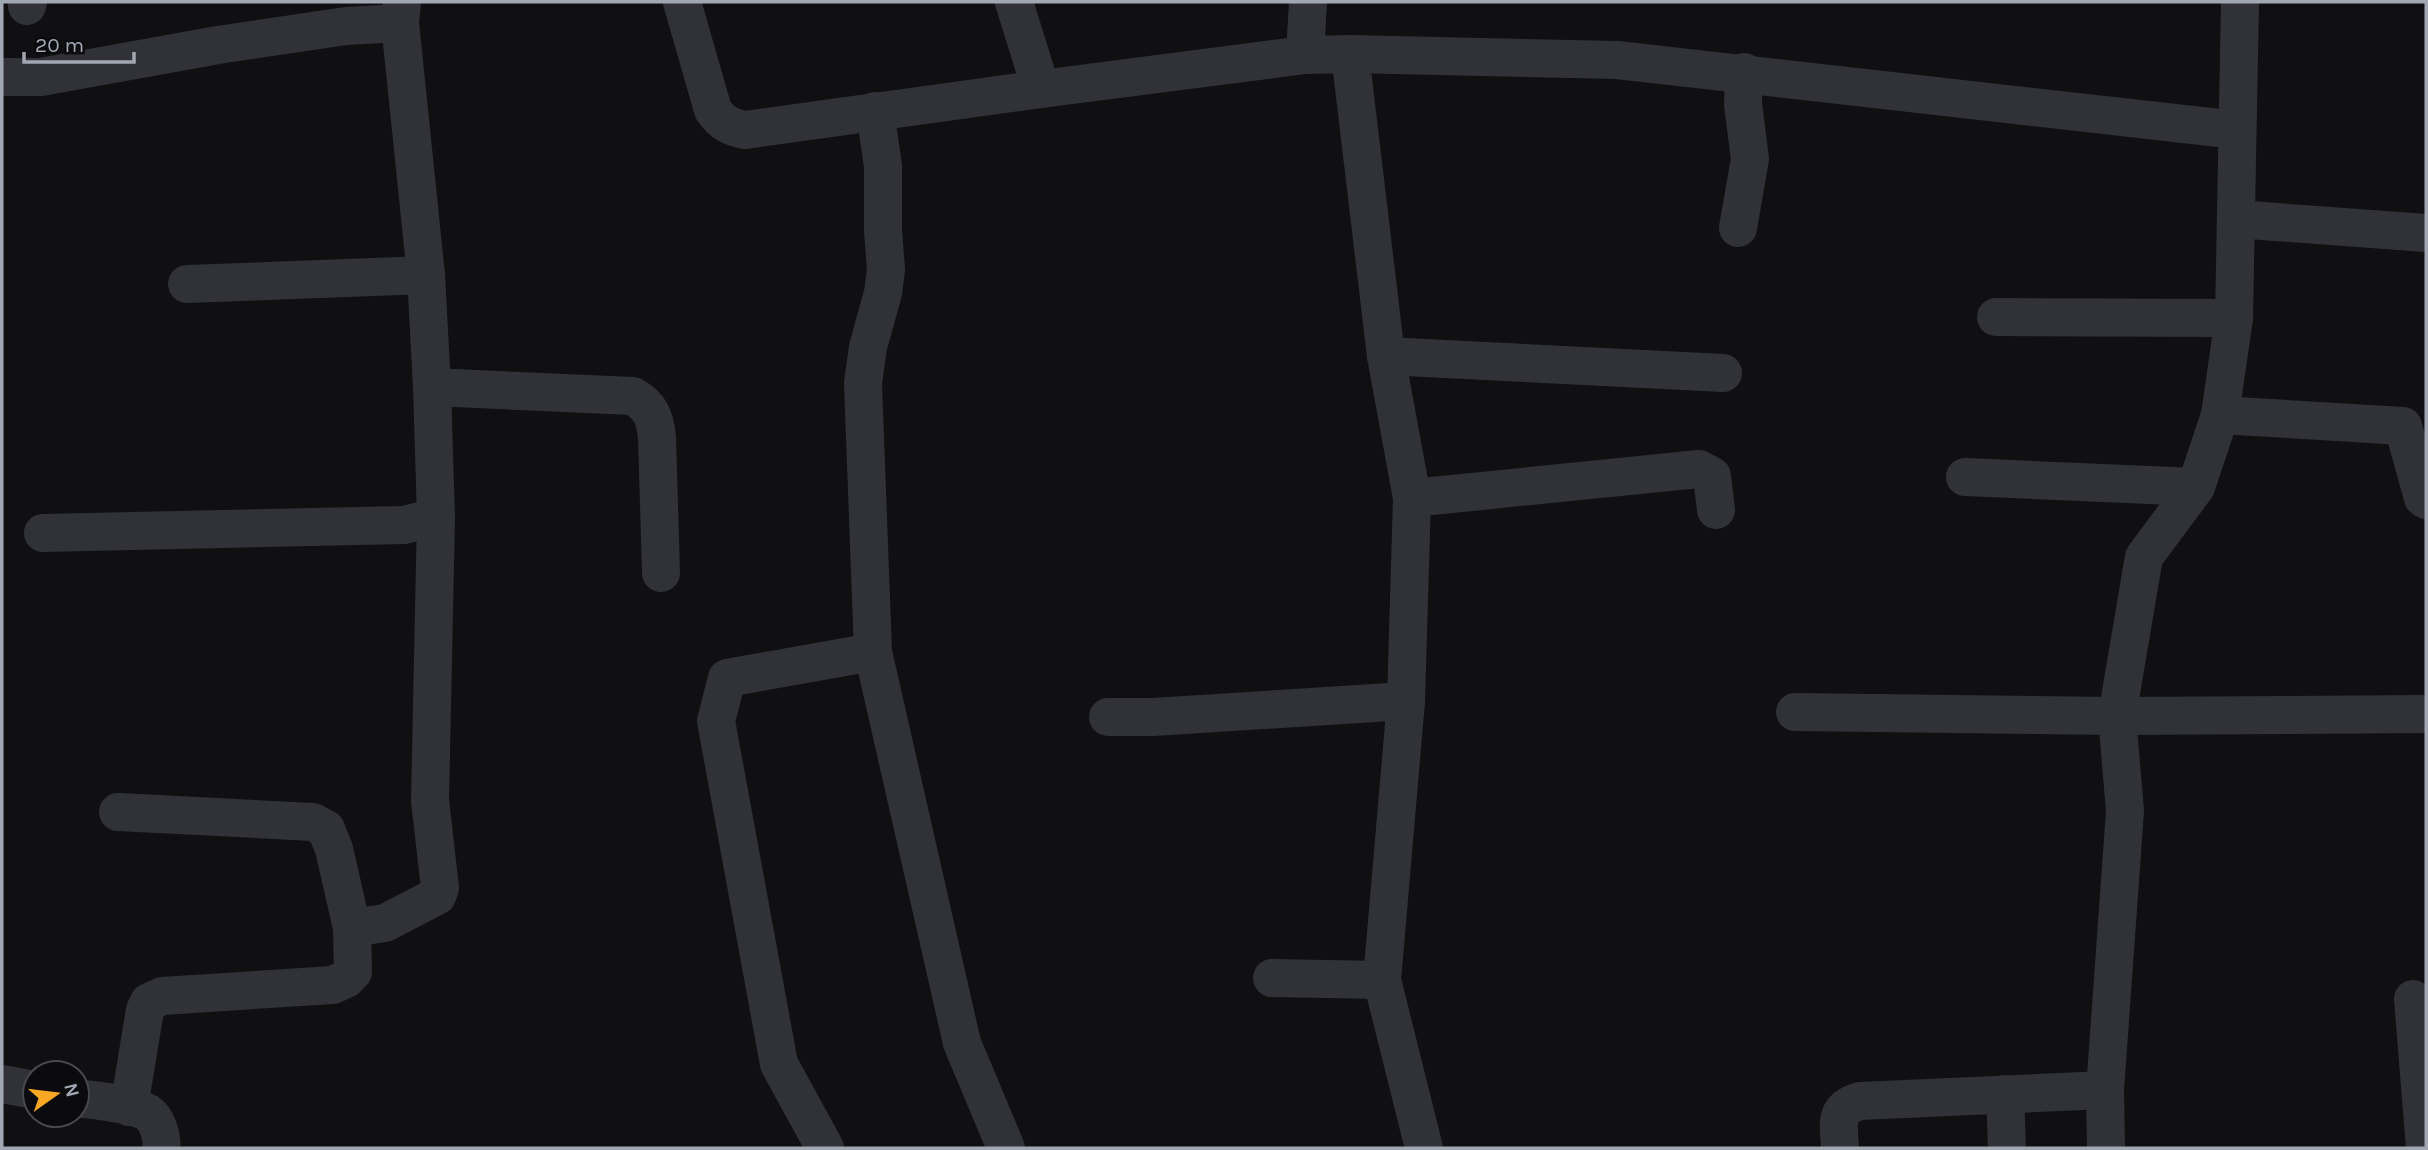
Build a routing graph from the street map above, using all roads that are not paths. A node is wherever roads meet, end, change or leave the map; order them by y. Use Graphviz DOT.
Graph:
graph roads {
  1 [pos="682,2"];
  2 [pos="1014,2"];
  3 [pos="1308,2"];
  4 [pos="2240,2"];
  5 [pos="401,13"];
  6 [pos="1350,54"];
  7 [pos="1305,55"];
  8 [pos="1744,72"];
  9 [pos="2,77"];
  10 [pos="1041,89"];
  11 [pos="875,111"];
  12 [pos="2237,130"];
  13 [pos="2236,219"];
  14 [pos="1738,228"];
  15 [pos="2426,233"];
  16 [pos="426,275"];
  17 [pos="187,284"];
  18 [pos="1996,317"];
  19 [pos="2234,318"];
  20 [pos="1386,356"];
  21 [pos="1723,373"];
  22 [pos="432,387"];
  23 [pos="2220,415"];
  24 [pos="1965,477"];
  25 [pos="2196,487"];
  26 [pos="1412,498"];
  27 [pos="2426,500"];
  28 [pos="1716,510"];
  29 [pos="436,517"];
  30 [pos="43,533"];
  31 [pos="661,573"];
  32 [pos="873,652"];
  33 [pos="1406,701"];
  34 [pos="1794,712"];
  35 [pos="2426,714"];
  36 [pos="2117,716"];
  37 [pos="1108,717"];
  38 [pos="118,812"];
  39 [pos="352,928"];
  40 [pos="1272,978"];
  41 [pos="1382,980"];
  42 [pos="2413,999"];
  43 [pos="2,1084"];
  44 [pos="21,1087"];
  45 [pos="2105,1090"];
  46 [pos="2005,1094"];
  47 [pos="91,1100"];
  48 [pos="129,1107"];
  49 [pos="161,1148"];
  50 [pos="825,1148"];
  51 [pos="1006,1148"];
  52 [pos="1424,1148"];
  53 [pos="1840,1148"];
  54 [pos="2007,1148"];
  55 [pos="2106,1148"];
  56 [pos="2425,1148"];
  1 -- 11 [label="street"];
  2 -- 10 [label="street"];
  3 -- 7 [label="street"];
  4 -- 12 [label="street"];
  5 -- 9 [label="street"];
  5 -- 16 [label="street"];
  6 -- 7 [label="street"];
  6 -- 8 [label="street"];
  6 -- 20 [label="street"];
  7 -- 10 [label="street"];
  8 -- 12 [label="street"];
  8 -- 14 [label="street"];
  10 -- 11 [label="street"];
  11 -- 32 [label="street"];
  12 -- 13 [label="street"];
  13 -- 15 [label="street"];
  13 -- 19 [label="street"];
  16 -- 17 [label="street"];
  16 -- 22 [label="street"];
  18 -- 19 [label="street"];
  19 -- 23 [label="street"];
  20 -- 21 [label="street"];
  20 -- 26 [label="street"];
  22 -- 29 [label="street"];
  22 -- 31 [label="street"];
  23 -- 25 [label="street"];
  23 -- 27 [label="street"];
  24 -- 25 [label="street"];
  25 -- 36 [label="street"];
  26 -- 28 [label="street"];
  26 -- 33 [label="street"];
  29 -- 30 [label="street"];
  29 -- 39 [label="street"];
  32 -- 50 [label="street"];
  32 -- 51 [label="street"];
  33 -- 37 [label="street"];
  33 -- 41 [label="street"];
  34 -- 36 [label="street"];
  35 -- 36 [label="street"];
  36 -- 45 [label="street"];
  38 -- 39 [label="street"];
  39 -- 48 [label="street"];
  40 -- 41 [label="street"];
  41 -- 52 [label="street"];
  42 -- 56 [label="street"];
  43 -- 44 [label="street"];
  45 -- 46 [label="street"];
  45 -- 55 [label="street"];
  46 -- 53 [label="street"];
  46 -- 54 [label="street"];
  47 -- 48 [label="street"];
  48 -- 49 [label="street"];
}
